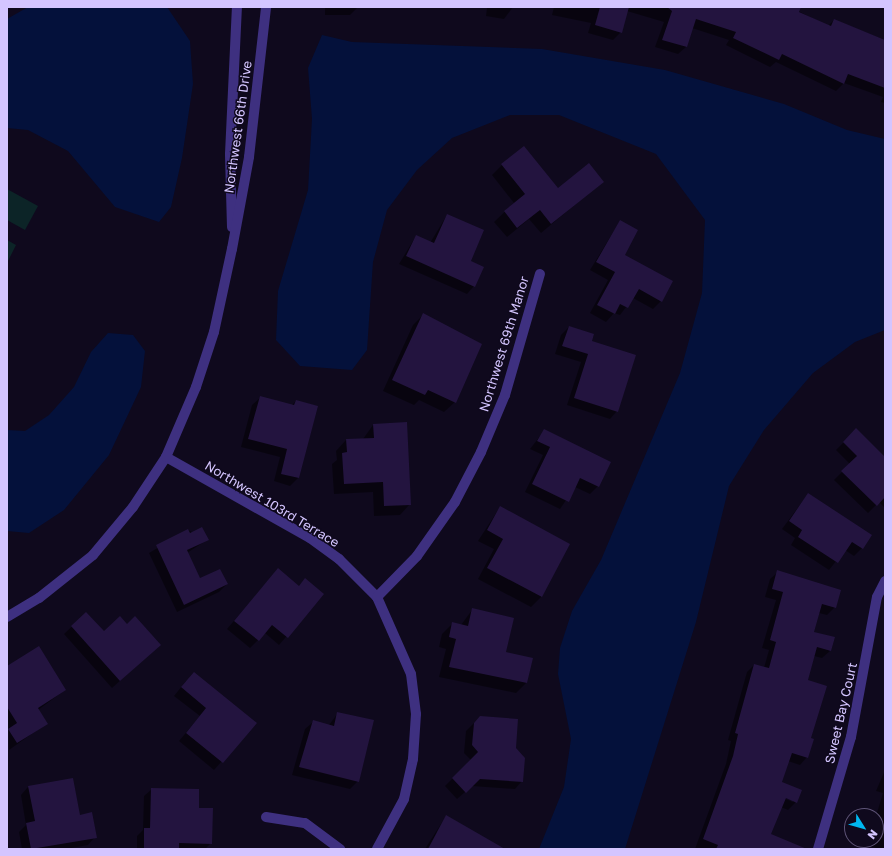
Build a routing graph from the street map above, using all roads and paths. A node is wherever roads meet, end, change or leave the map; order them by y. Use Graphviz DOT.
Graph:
graph roads {
  1 [pos="237,7"];
  2 [pos="266,7"];
  3 [pos="232,249"];
  4 [pos="540,274"];
  5 [pos="166,458"];
  6 [pos="885,581"];
  7 [pos="377,597"];
  8 [pos="7,616"];
  9 [pos="266,817"];
  10 [pos="340,849"];
  11 [pos="377,849"];
  12 [pos="818,849"];
  1 -- 3 [label="street, Northwest 66th Drive"];
  2 -- 3 [label="street, Northwest 66th Drive"];
  3 -- 5 [label="street, Northwest 66th Drive"];
  4 -- 7 [label="street, Northwest 69th Manor"];
  5 -- 7 [label="street, Northwest 103rd Terrace"];
  5 -- 8 [label="street, Northwest 66th Drive"];
  6 -- 12 [label="street, Sweet Bay Court"];
  7 -- 11 [label="street"];
  9 -- 10 [label="street"];
}
